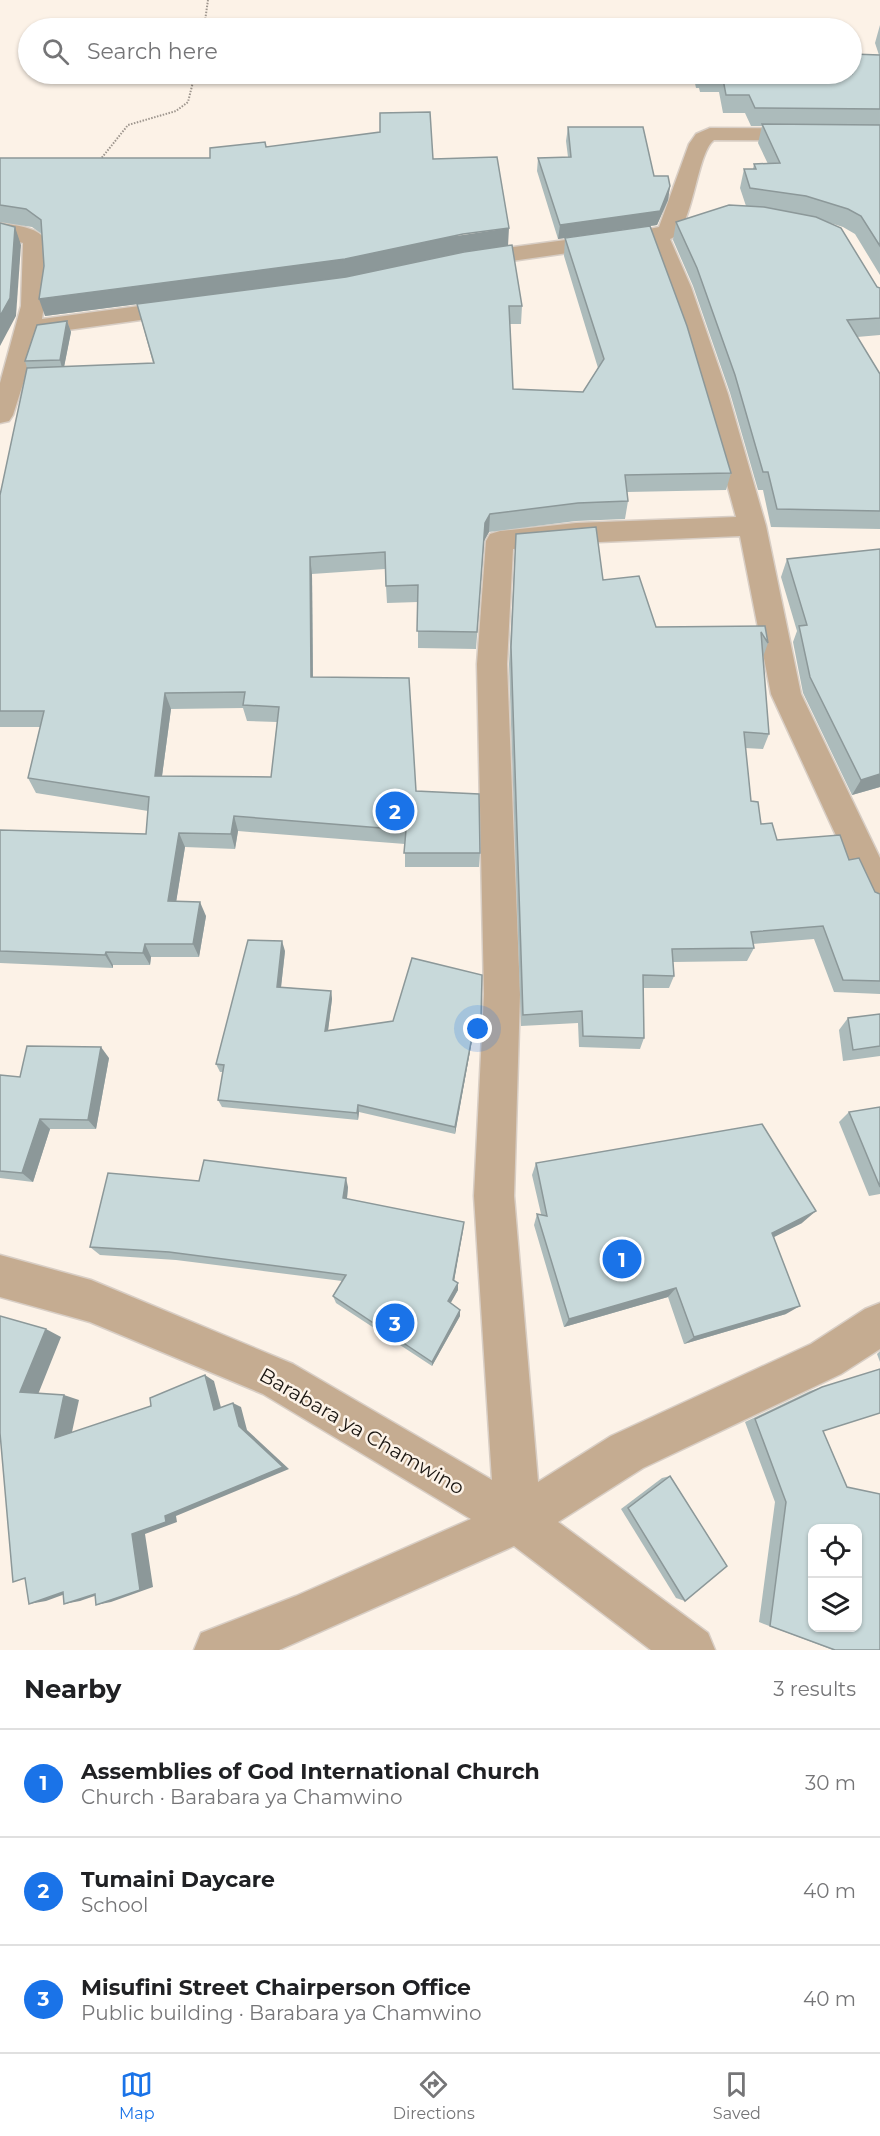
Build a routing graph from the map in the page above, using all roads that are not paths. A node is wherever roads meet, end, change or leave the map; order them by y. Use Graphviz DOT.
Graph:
graph roads {
  1 [pos="880,135"];
  2 [pos="695,223"];
  3 [pos="0,231"];
  4 [pos="662,234"];
  5 [pos="442,266"];
  6 [pos="207,303"];
  7 [pos="30,328"];
  8 [pos="0,414"];
  9 [pos="752,526"];
  10 [pos="880,894"];
  11 [pos="0,1276"];
  12 [pos="880,1324"];
  13 [pos="518,1521"];
  14 [pos="218,1650"];
  15 [pos="691,1650"];
  1 -- 4 [label="street"];
  2 -- 4 [label="street"];
  3 -- 7 [label="street"];
  4 -- 5 [label="street"];
  4 -- 9 [label="street"];
  6 -- 7 [label="street"];
  7 -- 8 [label="street"];
  9 -- 10 [label="street"];
  9 -- 13 [label="street"];
  11 -- 13 [label="street, Barabara ya Chamwino"];
  12 -- 13 [label="street"];
  13 -- 14 [label="street"];
  13 -- 15 [label="street, Barabara ya Chamwino"];
}
